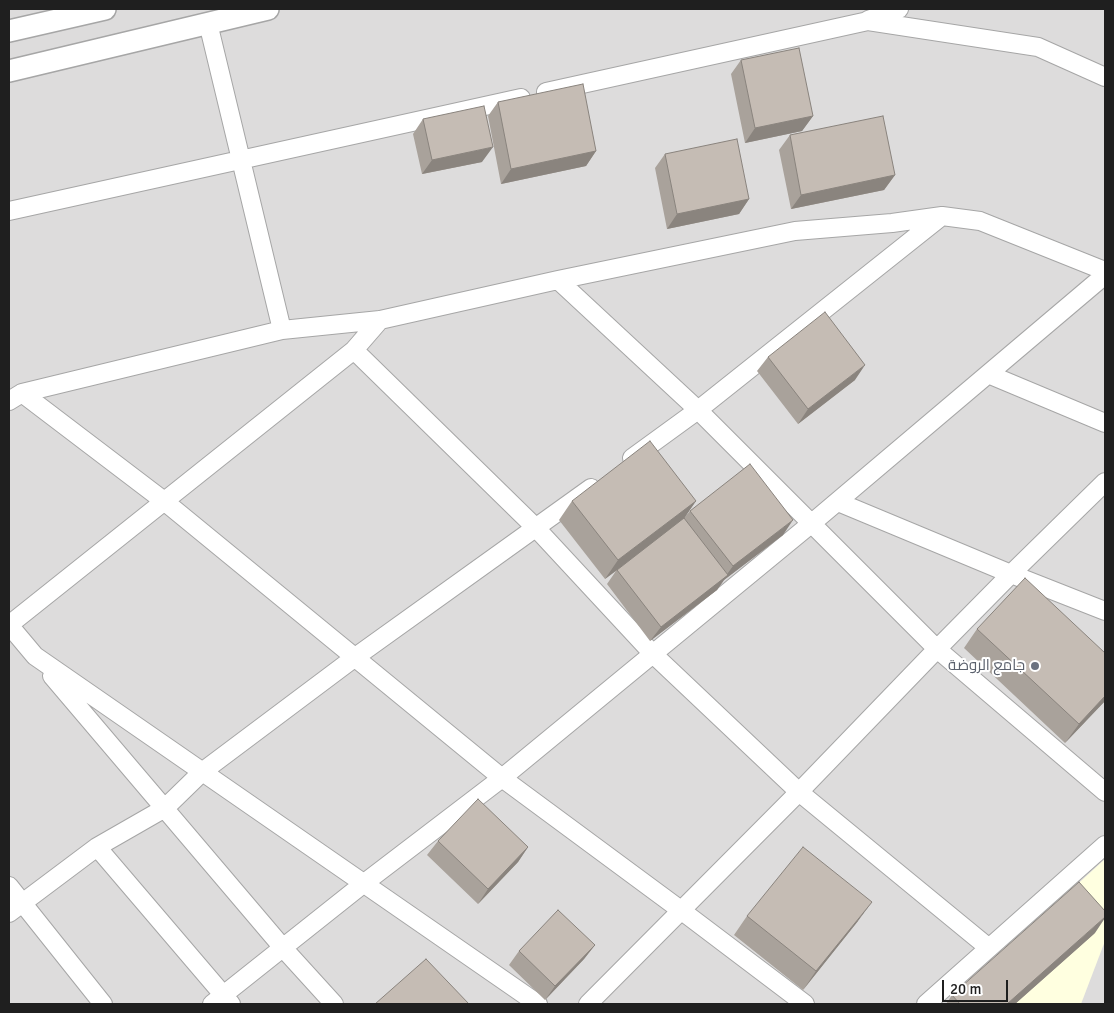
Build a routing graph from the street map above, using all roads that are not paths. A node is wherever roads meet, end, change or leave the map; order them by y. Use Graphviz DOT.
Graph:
graph roads {
  1 [pos="105,9"];
  2 [pos="268,9"];
  3 [pos="899,9"];
  4 [pos="868,20"];
  5 [pos="208,24"];
  6 [pos="9,31"];
  7 [pos="9,71"];
  8 [pos="1105,77"];
  9 [pos="241,160"];
  10 [pos="9,211"];
  11 [pos="942,216"];
  12 [pos="1105,273"];
  13 [pos="558,280"];
  14 [pos="380,320"];
  15 [pos="282,330"];
  16 [pos="354,350"];
  17 [pos="988,374"];
  18 [pos="15,397"];
  19 [pos="698,410"];
  20 [pos="1105,423"];
  21 [pos="621,466"];
  22 [pos="605,478"];
  23 [pos="1105,482"];
  24 [pos="164,501"];
  25 [pos="838,502"];
  26 [pos="812,523"];
  27 [pos="536,528"];
  28 [pos="1011,574"];
  29 [pos="1105,611"];
  30 [pos="9,625"];
  31 [pos="937,648"];
  32 [pos="653,654"];
  33 [pos="35,656"];
  34 [pos="354,658"];
  35 [pos="202,772"];
  36 [pos="502,778"];
  37 [pos="799,792"];
  38 [pos="1105,792"];
  39 [pos="166,808"];
  40 [pos="1105,844"];
  41 [pos="97,847"];
  42 [pos="364,884"];
  43 [pos="9,886"];
  44 [pos="15,908"];
  45 [pos="682,910"];
  46 [pos="284,948"];
  47 [pos="989,948"];
  48 [pos="223,1001"];
  49 [pos="103,1004"];
  50 [pos="334,1004"];
  51 [pos="538,1004"];
  52 [pos="588,1004"];
  53 [pos="805,1004"];
  54 [pos="926,1004"];
  1 -- 6 [label="street"];
  2 -- 5 [label="street"];
  3 -- 4 [label="street"];
  4 -- 8 [label="street"];
  4 -- 9 [label="street"];
  5 -- 7 [label="street"];
  5 -- 9 [label="street"];
  9 -- 10 [label="street"];
  9 -- 15 [label="street"];
  11 -- 12 [label="street"];
  11 -- 13 [label="street"];
  11 -- 19 [label="street"];
  12 -- 17 [label="street"];
  13 -- 14 [label="street"];
  13 -- 19 [label="street"];
  14 -- 15 [label="street"];
  14 -- 16 [label="street"];
  15 -- 18 [label="street"];
  16 -- 24 [label="street"];
  16 -- 27 [label="street"];
  17 -- 20 [label="street"];
  17 -- 25 [label="street"];
  18 -- 24 [label="street"];
  19 -- 21 [label="street"];
  19 -- 26 [label="street"];
  22 -- 27 [label="street"];
  23 -- 28 [label="street"];
  24 -- 30 [label="street"];
  24 -- 34 [label="street"];
  25 -- 26 [label="street"];
  25 -- 28 [label="street"];
  26 -- 31 [label="street"];
  26 -- 32 [label="street"];
  27 -- 32 [label="street"];
  27 -- 34 [label="street"];
  28 -- 29 [label="street"];
  28 -- 31 [label="street"];
  30 -- 33 [label="street"];
  31 -- 37 [label="street"];
  31 -- 38 [label="street"];
  32 -- 36 [label="street"];
  32 -- 37 [label="street"];
  33 -- 35 [label="street"];
  33 -- 39 [label="street"];
  34 -- 35 [label="street"];
  34 -- 36 [label="street"];
  35 -- 39 [label="street"];
  35 -- 42 [label="street"];
  36 -- 42 [label="street"];
  36 -- 45 [label="street"];
  37 -- 45 [label="street"];
  37 -- 47 [label="street"];
  39 -- 41 [label="street"];
  39 -- 46 [label="street"];
  40 -- 47 [label="street"];
  41 -- 44 [label="street"];
  41 -- 48 [label="street"];
  42 -- 46 [label="street"];
  42 -- 51 [label="street"];
  43 -- 44 [label="street"];
  44 -- 49 [label="street"];
  45 -- 52 [label="street"];
  45 -- 53 [label="street"];
  46 -- 48 [label="street"];
  46 -- 50 [label="street"];
  47 -- 54 [label="street"];
}
